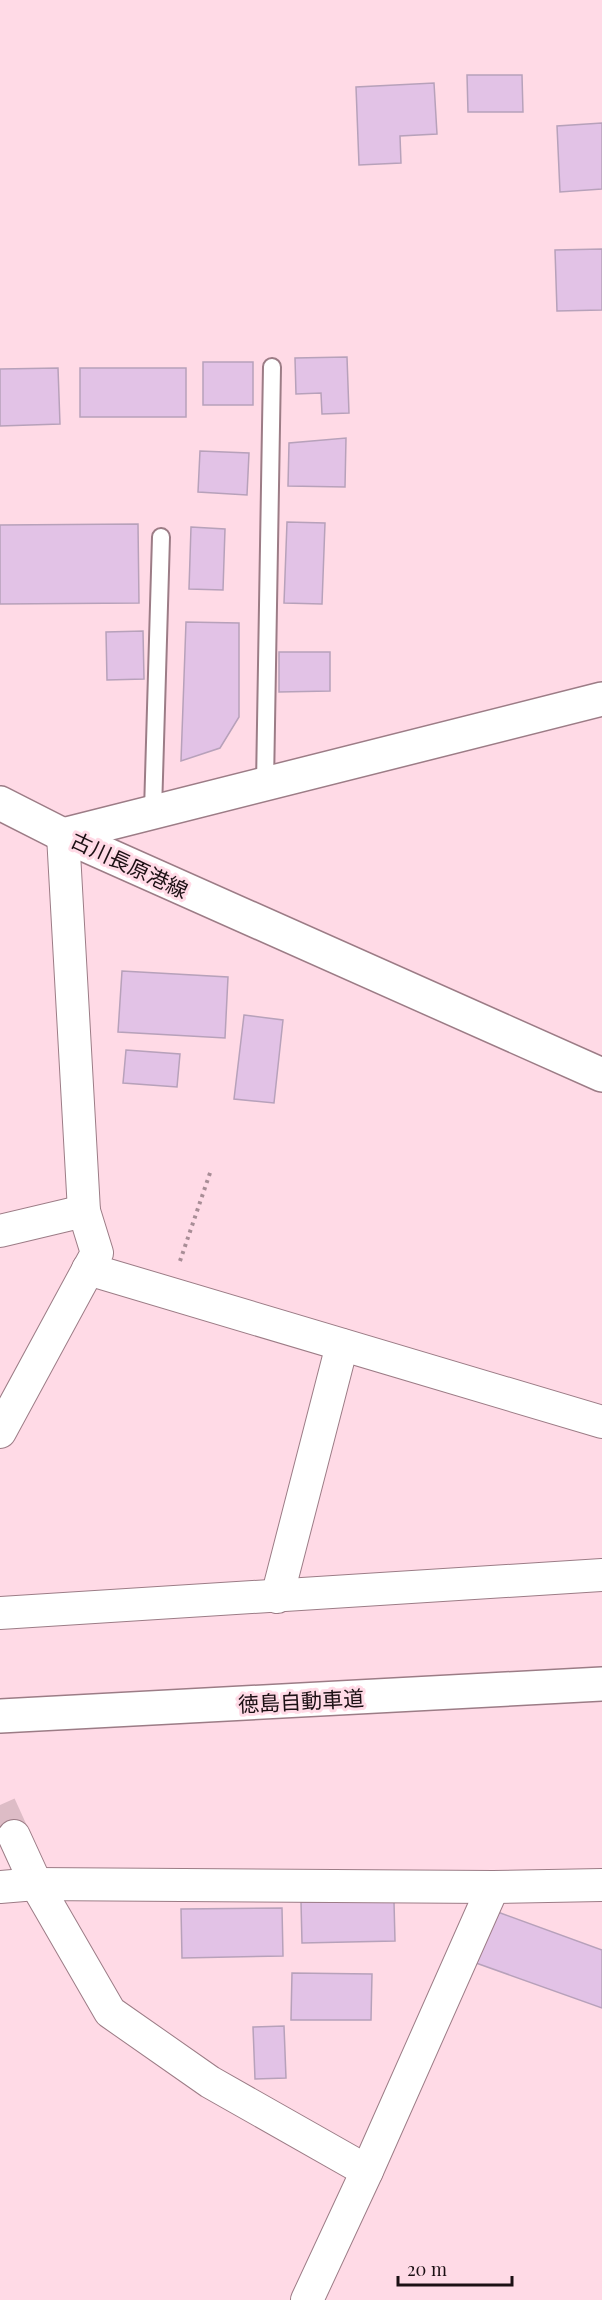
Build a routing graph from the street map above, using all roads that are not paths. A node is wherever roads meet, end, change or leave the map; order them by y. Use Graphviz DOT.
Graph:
graph roads {
  1 [pos="272,367"];
  2 [pos="162,537"];
  3 [pos="602,699"];
  4 [pos="264,784"];
  5 [pos="0,803"];
  6 [pos="153,812"];
  7 [pos="63,835"];
  8 [pos="602,1075"];
  9 [pos="84,1211"];
  10 [pos="0,1231"];
  11 [pos="88,1269"];
  12 [pos="342,1345"];
  13 [pos="602,1422"];
  14 [pos="0,1432"];
  15 [pos="602,1575"];
  16 [pos="277,1597"];
  17 [pos="0,1613"];
  18 [pos="602,1684"];
  19 [pos="0,1716"];
  20 [pos="14,1836"];
  21 [pos="36,1884"];
  22 [pos="602,1885"];
  23 [pos="0,1887"];
  24 [pos="493,1887"];
  25 [pos="367,2171"];
  26 [pos="307,2300"];
  1 -- 4 [label="lane"];
  2 -- 6 [label="lane"];
  3 -- 4 [label="main road, 古川長原港線"];
  4 -- 6 [label="main road, 古川長原港線"];
  5 -- 7 [label="main road"];
  6 -- 7 [label="main road, 古川長原港線"];
  7 -- 8 [label="main road, 古川長原港線"];
  7 -- 9 [label="street"];
  9 -- 10 [label="street"];
  9 -- 11 [label="street"];
  11 -- 12 [label="street"];
  11 -- 14 [label="street"];
  12 -- 13 [label="street"];
  12 -- 16 [label="street"];
  15 -- 16 [label="street"];
  16 -- 17 [label="street"];
  18 -- 19 [label="main road, 徳島自動車道"];
  20 -- 21 [label="street"];
  21 -- 23 [label="street"];
  21 -- 24 [label="street"];
  21 -- 25 [label="street"];
  22 -- 24 [label="street"];
  24 -- 25 [label="street"];
  25 -- 26 [label="street"];
}
